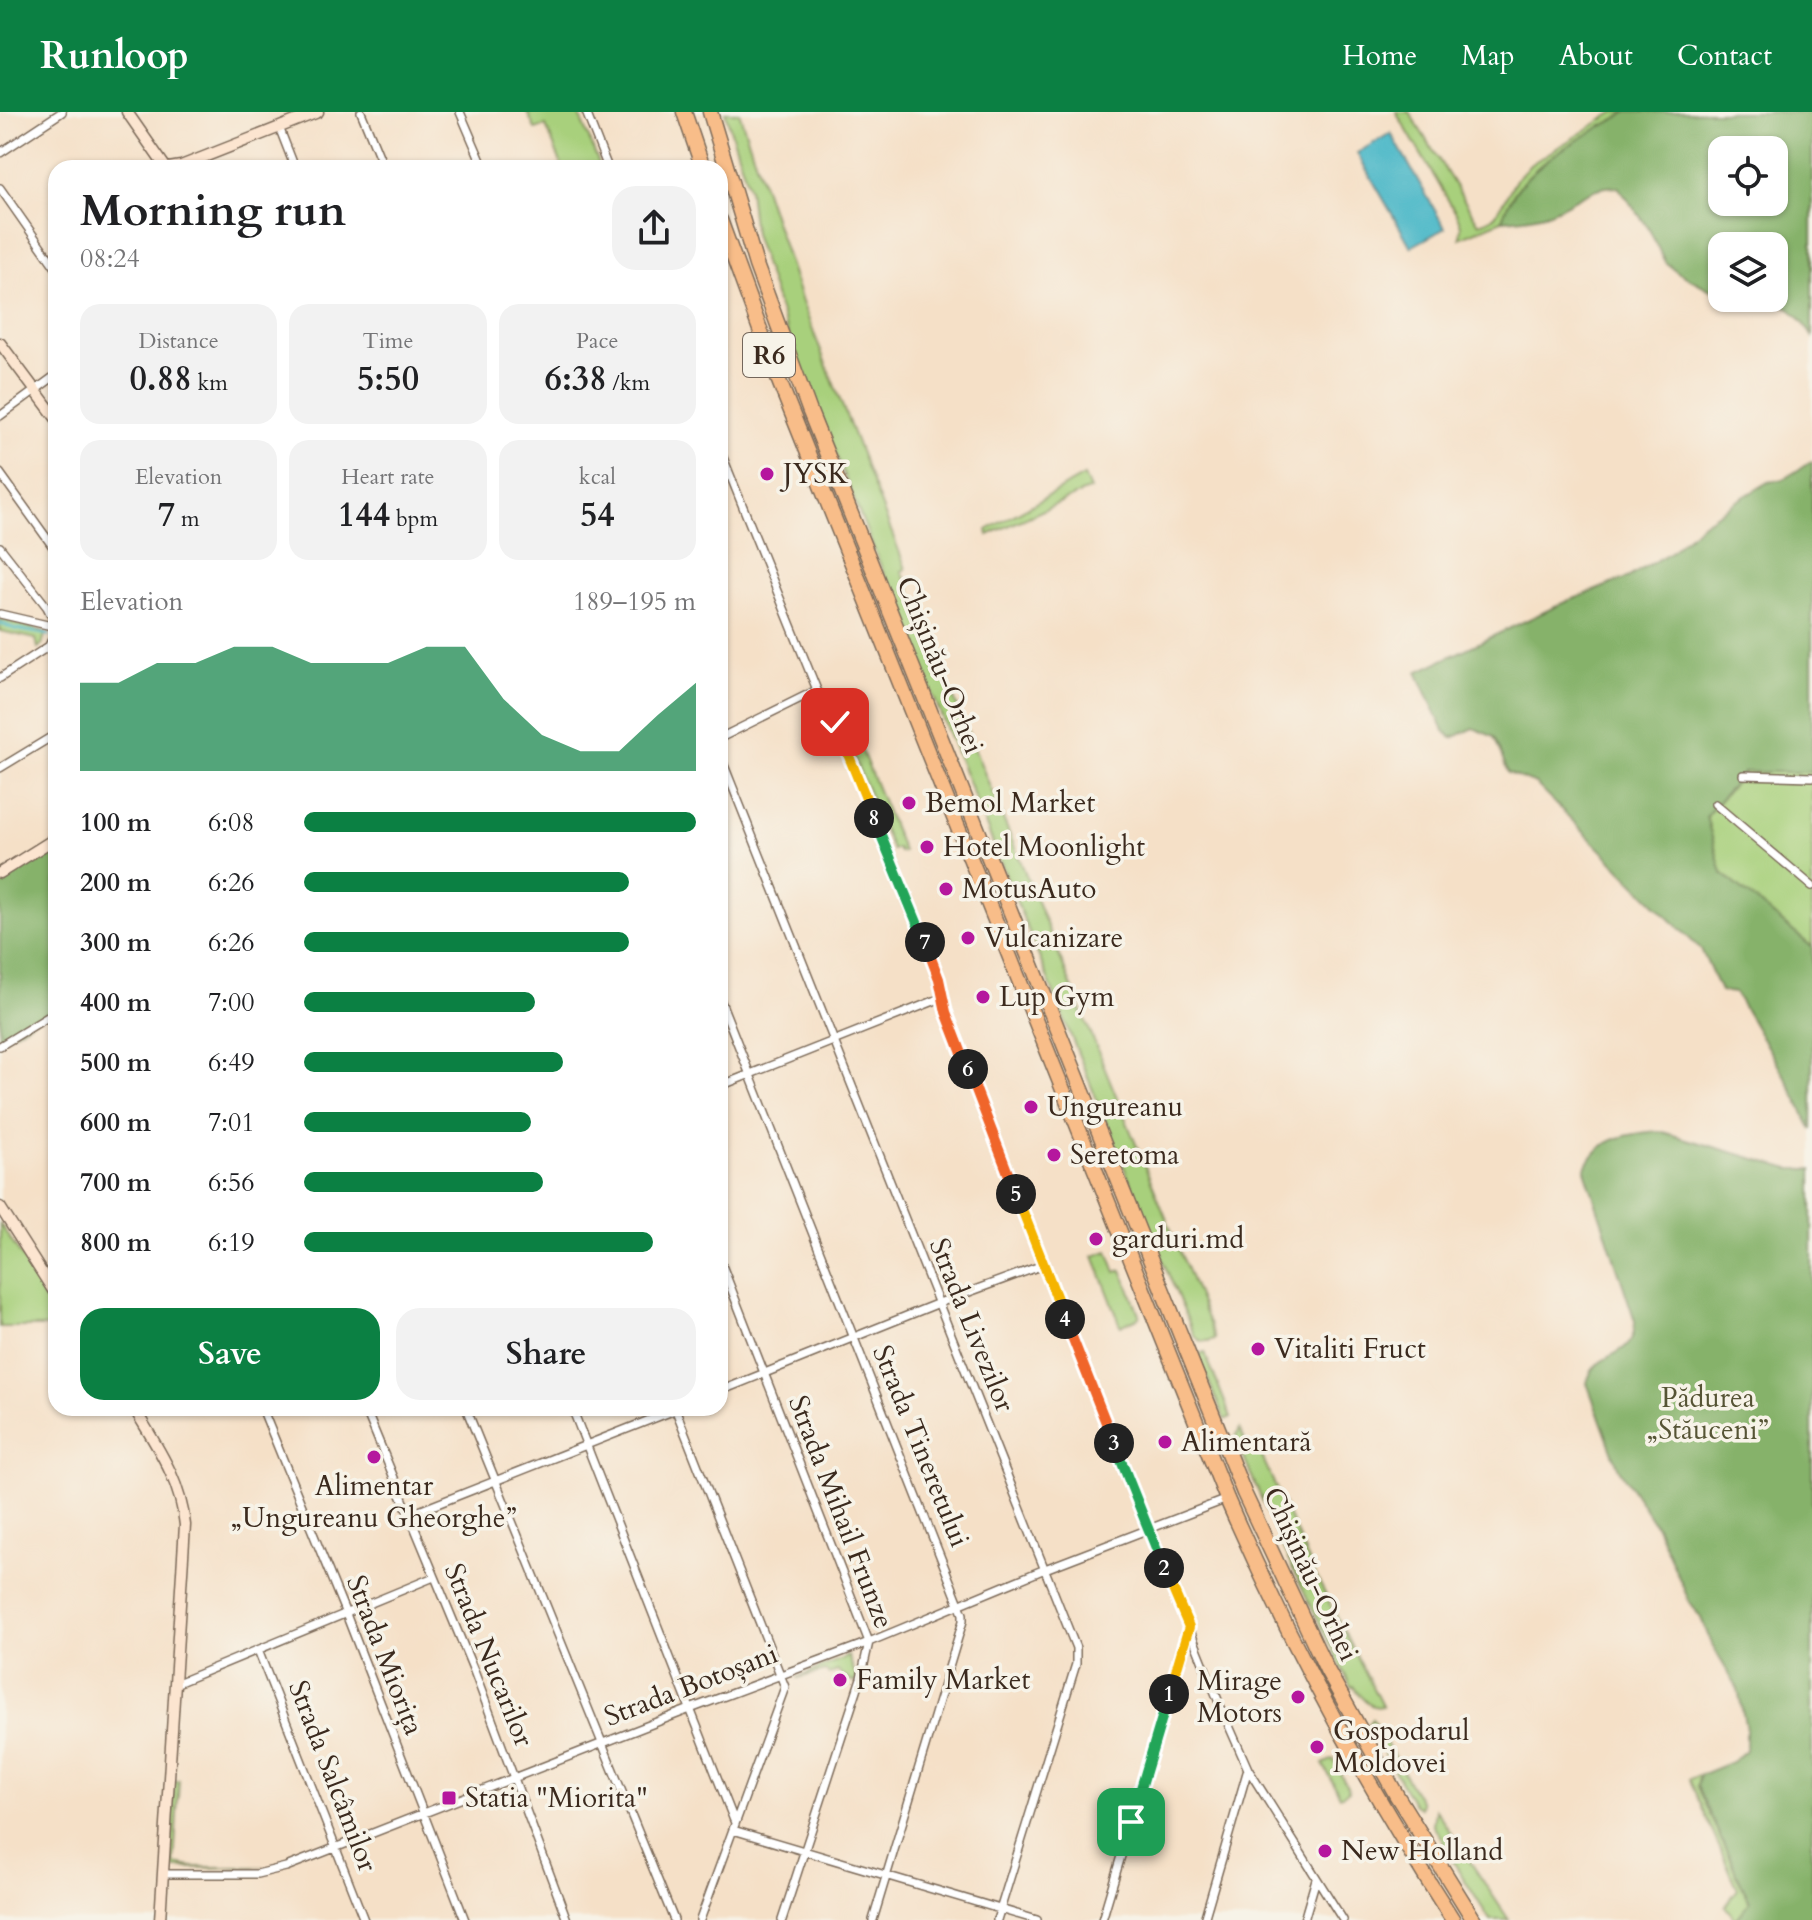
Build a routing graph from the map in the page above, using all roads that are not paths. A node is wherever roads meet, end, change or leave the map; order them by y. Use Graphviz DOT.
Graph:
graph roads {
  1 [pos="127,112"];
  2 [pos="318,112"];
  3 [pos="361,112"];
  4 [pos="460,112"];
  5 [pos="586,112"];
  6 [pos="684,112"];
  7 [pos="710,112"];
  8 [pos="58,113"];
  9 [pos="279,127"];
  10 [pos="0,153"];
  11 [pos="161,160"];
  12 [pos="196,160"];
  13 [pos="292,160"];
  14 [pos="381,160"];
  15 [pos="481,160"];
  16 [pos="605,160"];
  17 [pos="700,160"];
  18 [pos="724,160"];
  19 [pos="728,172"];
  20 [pos="0,188"];
  21 [pos="728,242"];
  22 [pos="48,257"];
  23 [pos="0,343"];
  24 [pos="48,381"];
  25 [pos="35,390"];
  26 [pos="48,407"];
  27 [pos="0,416"];
  28 [pos="728,470"];
  29 [pos="0,473"];
  30 [pos="48,540"];
  31 [pos="0,547"];
  32 [pos="48,609"];
  33 [pos="0,614"];
  34 [pos="48,625"];
  35 [pos="48,647"];
  36 [pos="0,678"];
  37 [pos="817,690"];
  38 [pos="728,734"];
  39 [pos="48,739"];
  40 [pos="0,768"];
  41 [pos="728,775"];
  42 [pos="1743,775"];
  43 [pos="1812,777"];
  44 [pos="1715,804"];
  45 [pos="48,843"];
  46 [pos="0,873"];
  47 [pos="1812,886"];
  48 [pos="944,997"];
  49 [pos="48,1017"];
  50 [pos="728,1019"];
  51 [pos="835,1040"];
  52 [pos="0,1046"];
  53 [pos="750,1075"];
  54 [pos="728,1083"];
  55 [pos="0,1207"];
  56 [pos="1043,1265"];
  57 [pos="728,1281"];
  58 [pos="48,1282"];
  59 [pos="939,1303"];
  60 [pos="854,1337"];
  61 [pos="764,1373"];
  62 [pos="728,1388"];
  63 [pos="139,1416"];
  64 [pos="265,1416"];
  65 [pos="368,1416"];
  66 [pos="469,1416"];
  67 [pos="575,1416"];
  68 [pos="660,1416"];
  69 [pos="680,1416"];
  70 [pos="587,1445"];
  71 [pos="497,1479"];
  72 [pos="1227,1499"];
  73 [pos="409,1515"];
  74 [pos="1148,1529"];
  75 [pos="1045,1569"];
  76 [pos="434,1577"];
  77 [pos="961,1604"];
  78 [pos="346,1614"];
  79 [pos="1189,1627"];
  80 [pos="869,1642"];
  81 [pos="258,1650"];
  82 [pos="780,1674"];
  83 [pos="175,1684"];
  84 [pos="690,1709"];
  85 [pos="601,1744"];
  86 [pos="1248,1769"];
  87 [pos="513,1778"];
  88 [pos="423,1813"];
  89 [pos="734,1826"];
  90 [pos="335,1849"];
  91 [pos="804,1852"];
  92 [pos="164,1874"];
  93 [pos="887,1877"];
  94 [pos="1316,1879"];
  95 [pos="1000,1908"];
  96 [pos="160,1920"];
  97 [pos="364,1920"];
  98 [pos="465,1920"];
  99 [pos="567,1920"];
  100 [pos="674,1920"];
  101 [pos="700,1920"];
  102 [pos="782,1920"];
  103 [pos="873,1920"];
  104 [pos="997,1920"];
  105 [pos="1037,1920"];
  106 [pos="1102,1920"];
  107 [pos="1204,1920"];
  108 [pos="1304,1920"];
  109 [pos="1343,1920"];
  110 [pos="1453,1920"];
  111 [pos="1474,1920"];
  1 -- 11 [label="street"];
  2 -- 9 [label="street"];
  3 -- 14 [label="street"];
  4 -- 15 [label="street"];
  5 -- 16 [label="street"];
  6 -- 17 [label="highway"];
  7 -- 18 [label="highway, Chișinău-Orhei / R6"];
  8 -- 10 [label="street"];
  9 -- 12 [label="street"];
  9 -- 13 [label="street"];
  19 -- 111 [label="highway, Chișinău-Orhei / R6"];
  20 -- 22 [label="street"];
  21 -- 72 [label="highway, Chișinău-Orhei / R6"];
  23 -- 25 [label="street"];
  24 -- 25 [label="street"];
  25 -- 26 [label="street"];
  25 -- 27 [label="street"];
  28 -- 37 [label="street"];
  29 -- 30 [label="street"];
  31 -- 32 [label="street"];
  33 -- 34 [label="street"];
  35 -- 36 [label="street"];
  37 -- 38 [label="street"];
  37 -- 48 [label="street"];
  39 -- 40 [label="street"];
  41 -- 51 [label="street, Strada Livezilor"];
  42 -- 43 [label="street"];
  44 -- 47 [label="street"];
  45 -- 46 [label="street"];
  48 -- 51 [label="street"];
  48 -- 56 [label="street"];
  49 -- 52 [label="street"];
  50 -- 53 [label="street, Strada Tineretului"];
  51 -- 53 [label="street"];
  51 -- 59 [label="street, Strada Livezilor"];
  53 -- 54 [label="street"];
  53 -- 60 [label="street, Strada Tineretului"];
  55 -- 58 [label="street"];
  56 -- 59 [label="street"];
  56 -- 74 [label="street"];
  57 -- 61 [label="street, Strada Mihail Frunze"];
  59 -- 60 [label="street"];
  59 -- 75 [label="street, Strada Livezilor"];
  60 -- 61 [label="street"];
  60 -- 77 [label="street, Strada Tineretului"];
  61 -- 62 [label="street"];
  61 -- 80 [label="street, Strada Mihail Frunze"];
  63 -- 83 [label="street"];
  64 -- 78 [label="street, Strada Miorița"];
  65 -- 73 [label="street, Strada Nucarilor"];
  66 -- 71 [label="street"];
  67 -- 70 [label="street"];
  68 -- 70 [label="street"];
  69 -- 82 [label="street"];
  70 -- 71 [label="street"];
  70 -- 84 [label="street"];
  71 -- 73 [label="street"];
  71 -- 85 [label="street"];
  72 -- 74 [label="street, Strada Botoșani"];
  72 -- 110 [label="highway, Chișinău-Orhei / R6"];
  73 -- 76 [label="street, Strada Nucarilor"];
  74 -- 75 [label="street, Strada Botoșani"];
  74 -- 79 [label="street"];
  75 -- 77 [label="street, Strada Botoșani"];
  75 -- 95 [label="street, Strada Livezilor"];
  76 -- 78 [label="street"];
  76 -- 87 [label="street, Strada Nucarilor"];
  77 -- 80 [label="street, Strada Botoșani"];
  77 -- 93 [label="street, Strada Tineretului"];
  78 -- 81 [label="street"];
  78 -- 88 [label="street, Strada Miorița"];
  79 -- 86 [label="street"];
  79 -- 106 [label="street"];
  80 -- 82 [label="street, Strada Botoșani"];
  80 -- 91 [label="street, Strada Mihail Frunze"];
  81 -- 83 [label="street"];
  81 -- 90 [label="street, Strada Salcâmilor"];
  82 -- 84 [label="street, Strada Botoșani"];
  82 -- 89 [label="street"];
  83 -- 92 [label="street"];
  84 -- 85 [label="street, Strada Botoșani"];
  84 -- 89 [label="street"];
  85 -- 87 [label="street, Strada Botoșani"];
  85 -- 100 [label="street"];
  86 -- 94 [label="street"];
  86 -- 107 [label="street"];
  87 -- 88 [label="street, Strada Botoșani"];
  87 -- 99 [label="street, Strada Nucarilor"];
  88 -- 90 [label="street, Strada Botoșani"];
  88 -- 98 [label="street, Strada Miorița"];
  89 -- 91 [label="street"];
  89 -- 101 [label="street"];
  90 -- 92 [label="street, Strada Botoșani"];
  90 -- 97 [label="street, Strada Salcâmilor"];
  91 -- 93 [label="street"];
  91 -- 102 [label="street, Strada Mihail Frunze"];
  92 -- 96 [label="street"];
  93 -- 95 [label="street"];
  93 -- 103 [label="street, Strada Tineretului"];
  94 -- 108 [label="street"];
  94 -- 109 [label="street"];
  95 -- 104 [label="street, Strada Livezilor"];
  95 -- 105 [label="street"];
}
